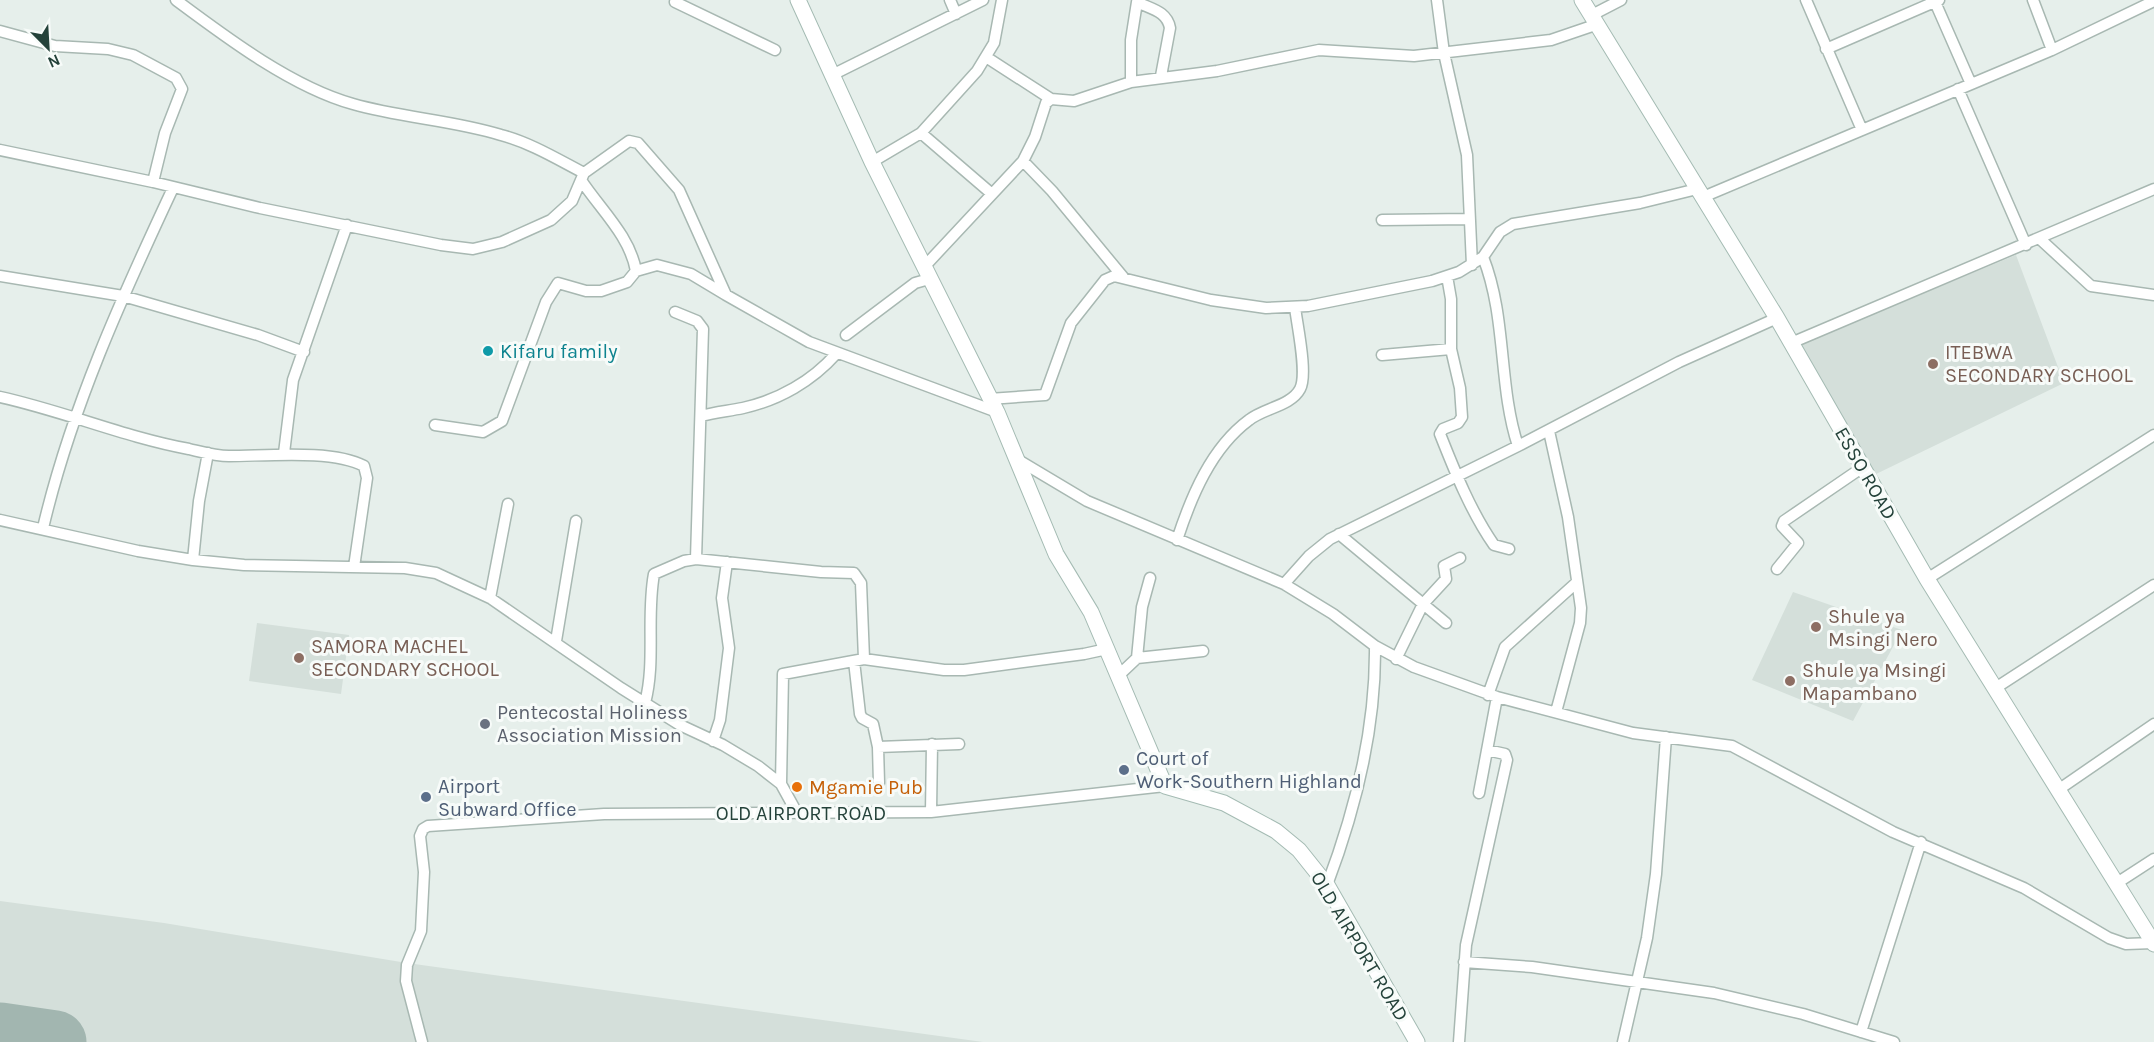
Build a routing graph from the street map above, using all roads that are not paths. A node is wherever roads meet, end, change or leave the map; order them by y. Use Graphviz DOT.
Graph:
graph roads {
  1 [pos="176,0"];
  2 [pos="798,0"];
  3 [pos="950,0"];
  4 [pos="982,0"];
  5 [pos="1002,0"];
  6 [pos="1437,0"];
  7 [pos="1582,0"];
  8 [pos="1621,0"];
  9 [pos="1806,0"];
  10 [pos="2033,0"];
  11 [pos="674,1"];
  12 [pos="1937,1"];
  13 [pos="2154,1"];
  14 [pos="956,14"];
  15 [pos="1595,20"];
  16 [pos="0,31"];
  17 [pos="1826,49"];
  18 [pos="775,50"];
  19 [pos="2052,50"];
  20 [pos="1444,53"];
  21 [pos="986,57"];
  22 [pos="832,75"];
  23 [pos="1161,76"];
  24 [pos="1131,82"];
  25 [pos="1971,84"];
  26 [pos="1958,89"];
  27 [pos="1051,99"];
  28 [pos="1862,130"];
  29 [pos="921,133"];
  30 [pos="0,150"];
  31 [pos="1023,161"];
  32 [pos="872,162"];
  33 [pos="582,177"];
  34 [pos="153,182"];
  35 [pos="173,188"];
  36 [pos="2154,189"];
  37 [pos="1700,193"];
  38 [pos="992,194"];
  39 [pos="1470,219"];
  40 [pos="1382,220"];
  41 [pos="347,225"];
  42 [pos="2040,239"];
  43 [pos="2026,244"];
  44 [pos="1483,257"];
  45 [pos="1472,265"];
  46 [pos="636,271"];
  47 [pos="927,273"];
  48 [pos="0,276"];
  49 [pos="1447,276"];
  50 [pos="1123,277"];
  51 [pos="726,295"];
  52 [pos="2154,295"];
  53 [pos="123,296"];
  54 [pos="1295,307"];
  55 [pos="675,312"];
  56 [pos="1777,318"];
  57 [pos="846,335"];
  58 [pos="1791,343"];
  59 [pos="1451,349"];
  60 [pos="304,352"];
  61 [pos="836,354"];
  62 [pos="1382,355"];
  63 [pos="0,398"];
  64 [pos="989,399"];
  65 [pos="997,412"];
  66 [pos="701,416"];
  67 [pos="75,418"];
  68 [pos="435,425"];
  69 [pos="1549,430"];
  70 [pos="2154,435"];
  71 [pos="1518,446"];
  72 [pos="208,453"];
  73 [pos="284,453"];
  74 [pos="1014,458"];
  75 [pos="1863,467"];
  76 [pos="1456,476"];
  77 [pos="508,504"];
  78 [pos="0,520"];
  79 [pos="576,521"];
  80 [pos="43,528"];
  81 [pos="1339,534"];
  82 [pos="1177,540"];
  83 [pos="1509,549"];
  84 [pos="1460,558"];
  85 [pos="696,559"];
  86 [pos="193,560"];
  87 [pos="727,562"];
  88 [pos="354,567"];
  89 [pos="1778,569"];
  90 [pos="1150,578"];
  91 [pos="1927,579"];
  92 [pos="1576,583"];
  93 [pos="1284,584"];
  94 [pos="2154,585"];
  95 [pos="490,598"];
  96 [pos="1423,604"];
  97 [pos="1446,622"];
  98 [pos="556,641"];
  99 [pos="1375,646"];
  100 [pos="1107,649"];
  101 [pos="1203,651"];
  102 [pos="1137,658"];
  103 [pos="1396,659"];
  104 [pos="859,660"];
  105 [pos="1119,675"];
  106 [pos="1994,688"];
  107 [pos="1492,696"];
  108 [pos="645,703"];
  109 [pos="1556,712"];
  110 [pos="2154,724"];
  111 [pos="1666,737"];
  112 [pos="713,741"];
  113 [pos="932,744"];
  114 [pos="959,744"];
  115 [pos="879,747"];
  116 [pos="1486,750"];
  117 [pos="879,783"];
  118 [pos="781,784"];
  119 [pos="1165,786"];
  120 [pos="2058,790"];
  121 [pos="1479,792"];
  122 [pos="931,812"];
  123 [pos="797,813"];
  124 [pos="1922,842"];
  125 [pos="2154,859"];
  126 [pos="2116,883"];
  127 [pos="1327,885"];
  128 [pos="2153,944"];
  129 [pos="1464,962"];
  130 [pos="1636,981"];
  131 [pos="1861,1032"];
  132 [pos="422,1042"];
  133 [pos="1417,1042"];
  134 [pos="1459,1042"];
  135 [pos="1623,1042"];
  136 [pos="1894,1042"];
  1 -- 33 [label="street"];
  2 -- 22 [label="street"];
  3 -- 14 [label="street"];
  4 -- 14 [label="street"];
  5 -- 21 [label="street"];
  6 -- 20 [label="street"];
  7 -- 15 [label="street, ESSO ROAD"];
  8 -- 15 [label="street"];
  9 -- 17 [label="street"];
  10 -- 19 [label="street"];
  11 -- 18 [label="street"];
  12 -- 17 [label="street"];
  12 -- 25 [label="street"];
  13 -- 19 [label="street"];
  14 -- 22 [label="street"];
  15 -- 20 [label="street"];
  15 -- 37 [label="street, ESSO ROAD"];
  16 -- 34 [label="street"];
  17 -- 28 [label="street"];
  19 -- 25 [label="street"];
  20 -- 23 [label="street"];
  20 -- 39 [label="street"];
  21 -- 27 [label="street"];
  21 -- 29 [label="street"];
  22 -- 32 [label="street"];
  23 -- 24 [label="street"];
  23 -- 24 [label="street"];
  24 -- 27 [label="street"];
  25 -- 26 [label="street"];
  26 -- 28 [label="street"];
  26 -- 43 [label="street"];
  27 -- 31 [label="street"];
  28 -- 37 [label="street"];
  29 -- 32 [label="street"];
  29 -- 38 [label="street"];
  30 -- 34 [label="street"];
  31 -- 38 [label="street"];
  31 -- 50 [label="street"];
  32 -- 47 [label="street"];
  33 -- 41 [label="street"];
  33 -- 46 [label="street"];
  33 -- 51 [label="street"];
  34 -- 35 [label="street"];
  35 -- 41 [label="street"];
  35 -- 53 [label="street"];
  36 -- 42 [label="street"];
  37 -- 44 [label="street"];
  37 -- 56 [label="street, ESSO ROAD"];
  38 -- 47 [label="street"];
  39 -- 40 [label="street"];
  39 -- 45 [label="street"];
  41 -- 60 [label="street"];
  42 -- 43 [label="street"];
  42 -- 52 [label="street"];
  43 -- 58 [label="street"];
  44 -- 45 [label="street"];
  44 -- 71 [label="street"];
  45 -- 49 [label="street"];
  46 -- 51 [label="street"];
  46 -- 68 [label="street"];
  47 -- 57 [label="street"];
  47 -- 64 [label="street"];
  48 -- 53 [label="street"];
  49 -- 54 [label="street"];
  49 -- 59 [label="street"];
  50 -- 54 [label="street"];
  50 -- 64 [label="street"];
  51 -- 61 [label="street"];
  53 -- 60 [label="street"];
  53 -- 67 [label="street"];
  54 -- 82 [label="street"];
  55 -- 66 [label="street"];
  56 -- 58 [label="street, ESSO ROAD"];
  56 -- 69 [label="street"];
  58 -- 75 [label="street, ESSO ROAD"];
  59 -- 62 [label="street"];
  59 -- 76 [label="street"];
  60 -- 73 [label="street"];
  61 -- 65 [label="street"];
  61 -- 66 [label="street"];
  63 -- 67 [label="street"];
  64 -- 65 [label="street"];
  65 -- 74 [label="street"];
  66 -- 85 [label="street"];
  67 -- 72 [label="street"];
  67 -- 80 [label="street"];
  69 -- 71 [label="street"];
  69 -- 92 [label="street"];
  70 -- 91 [label="street"];
  71 -- 76 [label="street"];
  72 -- 73 [label="street"];
  72 -- 86 [label="street"];
  73 -- 88 [label="street"];
  74 -- 82 [label="street"];
  74 -- 100 [label="street"];
  75 -- 89 [label="street"];
  75 -- 91 [label="street, ESSO ROAD"];
  76 -- 81 [label="street"];
  76 -- 83 [label="street"];
  77 -- 95 [label="street"];
  78 -- 80 [label="street"];
  79 -- 98 [label="street"];
  80 -- 86 [label="street"];
  81 -- 93 [label="street"];
  81 -- 96 [label="street"];
  82 -- 93 [label="street"];
  84 -- 96 [label="street"];
  85 -- 87 [label="street"];
  85 -- 108 [label="street"];
  86 -- 88 [label="street"];
  87 -- 104 [label="street"];
  87 -- 112 [label="street"];
  88 -- 95 [label="street"];
  90 -- 102 [label="street"];
  91 -- 106 [label="street, ESSO ROAD"];
  92 -- 107 [label="street"];
  92 -- 109 [label="street"];
  93 -- 99 [label="street"];
  94 -- 106 [label="street"];
  95 -- 98 [label="street"];
  96 -- 97 [label="street"];
  96 -- 103 [label="street"];
  98 -- 108 [label="street"];
  99 -- 103 [label="street"];
  99 -- 127 [label="street"];
  100 -- 104 [label="street"];
  100 -- 105 [label="street"];
  101 -- 102 [label="street"];
  102 -- 105 [label="street"];
  103 -- 107 [label="street"];
  104 -- 115 [label="street"];
  104 -- 118 [label="street"];
  105 -- 119 [label="street"];
  106 -- 120 [label="street, ESSO ROAD"];
  107 -- 109 [label="street"];
  107 -- 116 [label="street"];
  108 -- 112 [label="street"];
  109 -- 111 [label="street"];
  110 -- 120 [label="street"];
  111 -- 124 [label="street"];
  111 -- 130 [label="street"];
  112 -- 118 [label="street"];
  113 -- 114 [label="street"];
  113 -- 115 [label="street"];
  113 -- 122 [label="street"];
  115 -- 117 [label="street"];
  116 -- 121 [label="street"];
  116 -- 129 [label="street"];
  118 -- 123 [label="street"];
  119 -- 122 [label="street, OLD AIRPORT ROAD"];
  119 -- 127 [label="street, OLD AIRPORT ROAD"];
  120 -- 126 [label="street, ESSO ROAD"];
  122 -- 123 [label="street, OLD AIRPORT ROAD"];
  123 -- 132 [label="street, OLD AIRPORT ROAD"];
  124 -- 128 [label="street"];
  124 -- 131 [label="street"];
  125 -- 126 [label="street"];
  126 -- 128 [label="street, ESSO ROAD"];
  127 -- 133 [label="street, OLD AIRPORT ROAD"];
  129 -- 130 [label="street"];
  129 -- 134 [label="street"];
  130 -- 131 [label="street"];
  130 -- 135 [label="street"];
  131 -- 136 [label="street"];
}
